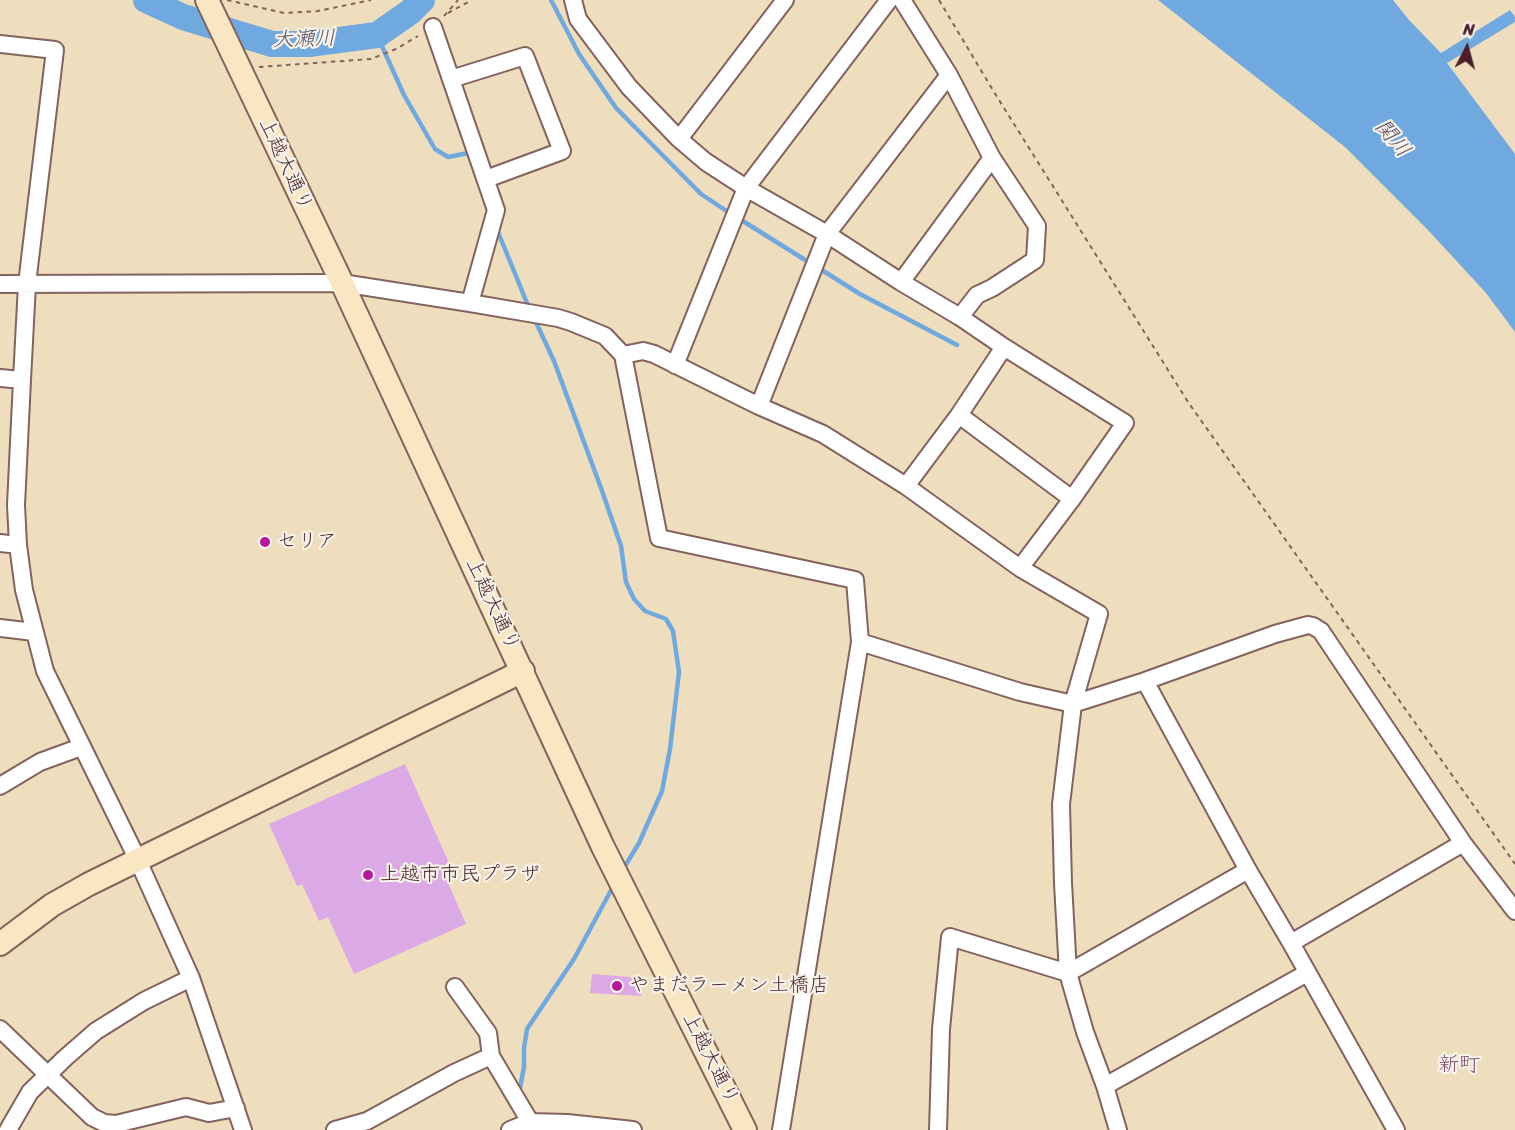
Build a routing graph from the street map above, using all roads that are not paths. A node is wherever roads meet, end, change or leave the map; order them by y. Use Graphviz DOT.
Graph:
graph roads {
  1 [pos="207,0"];
  2 [pos="573,0"];
  3 [pos="785,0"];
  4 [pos="889,0"];
  5 [pos="902,0"];
  6 [pos="433,27"];
  7 [pos="0,44"];
  8 [pos="949,75"];
  9 [pos="451,79"];
  10 [pos="678,139"];
  11 [pos="992,158"];
  12 [pos="486,179"];
  13 [pos="746,189"];
  14 [pos="827,234"];
  15 [pos="901,282"];
  16 [pos="342,283"];
  17 [pos="0,284"];
  18 [pos="27,284"];
  19 [pos="470,303"];
  20 [pos="960,317"];
  21 [pos="1004,347"];
  22 [pos="623,355"];
  23 [pos="675,365"];
  24 [pos="0,378"];
  25 [pos="22,380"];
  26 [pos="759,406"];
  27 [pos="959,415"];
  28 [pos="0,461"];
  29 [pos="17,462"];
  30 [pos="906,486"];
  31 [pos="1072,499"];
  32 [pos="0,543"];
  33 [pos="18,545"];
  34 [pos="1020,568"];
  35 [pos="0,628"];
  36 [pos="34,632"];
  37 [pos="860,642"];
  38 [pos="523,671"];
  39 [pos="1145,681"];
  40 [pos="1073,704"];
  41 [pos="81,747"];
  42 [pos="0,786"];
  43 [pos="1463,843"];
  44 [pos="138,862"];
  45 [pos="1248,870"];
  46 [pos="1515,911"];
  47 [pos="1291,942"];
  48 [pos="0,944"];
  49 [pos="1068,973"];
  50 [pos="1307,973"];
  51 [pos="191,978"];
  52 [pos="455,987"];
  53 [pos="0,1029"];
  54 [pos="491,1056"];
  55 [pos="48,1075"];
  56 [pos="1105,1086"];
  57 [pos="236,1108"];
  58 [pos="532,1126"];
  59 [pos="8,1130"];
  60 [pos="243,1130"];
  61 [pos="335,1130"];
  62 [pos="510,1130"];
  63 [pos="633,1130"];
  64 [pos="745,1130"];
  65 [pos="781,1130"];
  66 [pos="938,1130"];
  67 [pos="1118,1130"];
  68 [pos="1396,1130"];
  1 -- 16 [label="main road, 上越大通り"];
  2 -- 10 [label="street"];
  3 -- 10 [label="street"];
  4 -- 13 [label="street"];
  5 -- 8 [label="street"];
  6 -- 9 [label="street"];
  7 -- 18 [label="street"];
  8 -- 11 [label="street"];
  8 -- 14 [label="street"];
  9 -- 12 [label="street"];
  9 -- 12 [label="street"];
  10 -- 13 [label="street"];
  11 -- 15 [label="street"];
  11 -- 20 [label="street"];
  12 -- 19 [label="street"];
  13 -- 14 [label="street"];
  13 -- 23 [label="street"];
  14 -- 15 [label="street"];
  14 -- 26 [label="street"];
  15 -- 20 [label="street"];
  16 -- 18 [label="street"];
  16 -- 19 [label="street"];
  16 -- 38 [label="main road, 上越大通り"];
  17 -- 18 [label="street"];
  18 -- 25 [label="street"];
  19 -- 22 [label="street"];
  20 -- 21 [label="street"];
  21 -- 27 [label="street"];
  21 -- 31 [label="street"];
  22 -- 23 [label="street"];
  22 -- 37 [label="street"];
  23 -- 26 [label="street"];
  24 -- 25 [label="street"];
  25 -- 29 [label="street"];
  26 -- 30 [label="street"];
  27 -- 30 [label="street"];
  27 -- 31 [label="street"];
  28 -- 29 [label="street"];
  29 -- 33 [label="street"];
  30 -- 34 [label="street"];
  31 -- 34 [label="street"];
  32 -- 33 [label="street"];
  33 -- 36 [label="street"];
  34 -- 40 [label="street"];
  35 -- 36 [label="street"];
  36 -- 41 [label="street"];
  37 -- 40 [label="street"];
  37 -- 65 [label="street"];
  38 -- 44 [label="main road"];
  38 -- 64 [label="main road, 上越大通り"];
  39 -- 40 [label="street"];
  39 -- 43 [label="street"];
  39 -- 45 [label="street"];
  40 -- 49 [label="street"];
  41 -- 42 [label="street"];
  41 -- 44 [label="street"];
  43 -- 46 [label="street"];
  43 -- 47 [label="street"];
  44 -- 48 [label="main road"];
  44 -- 51 [label="street"];
  45 -- 47 [label="street"];
  45 -- 49 [label="street"];
  47 -- 50 [label="street"];
  49 -- 56 [label="street"];
  49 -- 66 [label="street"];
  50 -- 56 [label="street"];
  50 -- 68 [label="street"];
  51 -- 55 [label="street"];
  51 -- 57 [label="street"];
  52 -- 54 [label="street"];
  53 -- 55 [label="street"];
  54 -- 58 [label="street"];
  54 -- 61 [label="street"];
  55 -- 57 [label="street"];
  55 -- 59 [label="street"];
  56 -- 67 [label="street"];
  57 -- 60 [label="street"];
  58 -- 62 [label="street"];
  58 -- 63 [label="street"];
}
